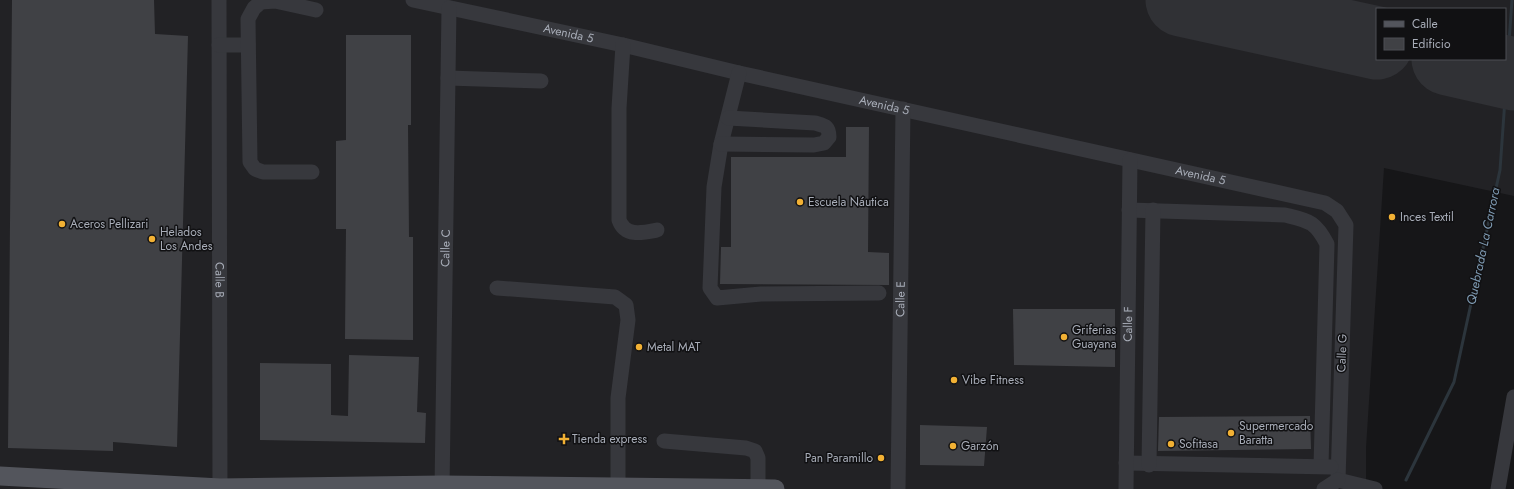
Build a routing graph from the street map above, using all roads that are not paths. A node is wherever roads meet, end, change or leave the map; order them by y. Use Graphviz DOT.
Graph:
graph roads {
  1 [pos="219,0"];
  2 [pos="413,0"];
  3 [pos="449,8"];
  4 [pos="316,10"];
  5 [pos="219,45"];
  6 [pos="248,45"];
  7 [pos="623,45"];
  8 [pos="739,73"];
  9 [pos="448,78"];
  10 [pos="541,81"];
  11 [pos="903,109"];
  12 [pos="728,118"];
  13 [pos="721,144"];
  14 [pos="1130,160"];
  15 [pos="312,172"];
  16 [pos="1129,210"];
  17 [pos="1153,210"];
  18 [pos="1346,225"];
  19 [pos="657,230"];
  20 [pos="498,288"];
  21 [pos="879,293"];
  22 [pos="1514,397"];
  23 [pos="1511,435"];
  24 [pos="664,441"];
  25 [pos="1126,464"];
  26 [pos="1149,465"];
  27 [pos="1321,466"];
  28 [pos="1338,474"];
  29 [pos="0,476"];
  30 [pos="442,487"];
  31 [pos="618,487"];
  32 [pos="758,488"];
  33 [pos="220,489"];
  34 [pos="767,489"];
  35 [pos="776,489"];
  36 [pos="898,489"];
  37 [pos="1126,489"];
  38 [pos="1324,489"];
  39 [pos="1375,489"];
  40 [pos="1498,489"];
  1 -- 5 [label="street, Calle B"];
  2 -- 3 [label="street, Avenida 5"];
  3 -- 7 [label="street, Avenida 5"];
  3 -- 9 [label="street, Calle C"];
  4 -- 6 [label="street"];
  5 -- 6 [label="street"];
  5 -- 33 [label="street, Calle B"];
  6 -- 15 [label="street"];
  7 -- 8 [label="street, Avenida 5"];
  7 -- 19 [label="street"];
  8 -- 11 [label="street, Avenida 5"];
  8 -- 12 [label="street"];
  9 -- 10 [label="street"];
  9 -- 30 [label="street, Calle C"];
  11 -- 14 [label="street, Avenida 5"];
  11 -- 36 [label="street, Calle E"];
  12 -- 13 [label="street"];
  12 -- 13 [label="street"];
  13 -- 21 [label="street"];
  14 -- 16 [label="street, Calle F"];
  14 -- 18 [label="street, Avenida 5"];
  16 -- 17 [label="street"];
  16 -- 25 [label="street, Calle F"];
  17 -- 26 [label="street"];
  17 -- 27 [label="street"];
  18 -- 28 [label="street, Calle G"];
  20 -- 31 [label="street"];
  22 -- 23 [label="street"];
  23 -- 40 [label="street"];
  24 -- 32 [label="street"];
  25 -- 26 [label="street"];
  25 -- 37 [label="street, Calle F"];
  26 -- 27 [label="street"];
  27 -- 28 [label="street"];
  28 -- 38 [label="street"];
  28 -- 39 [label="street"];
  29 -- 33 [label="main road"];
  30 -- 31 [label="main road"];
  30 -- 33 [label="main road"];
  31 -- 32 [label="main road"];
  32 -- 34 [label="main road"];
  34 -- 35 [label="main road"];
}
